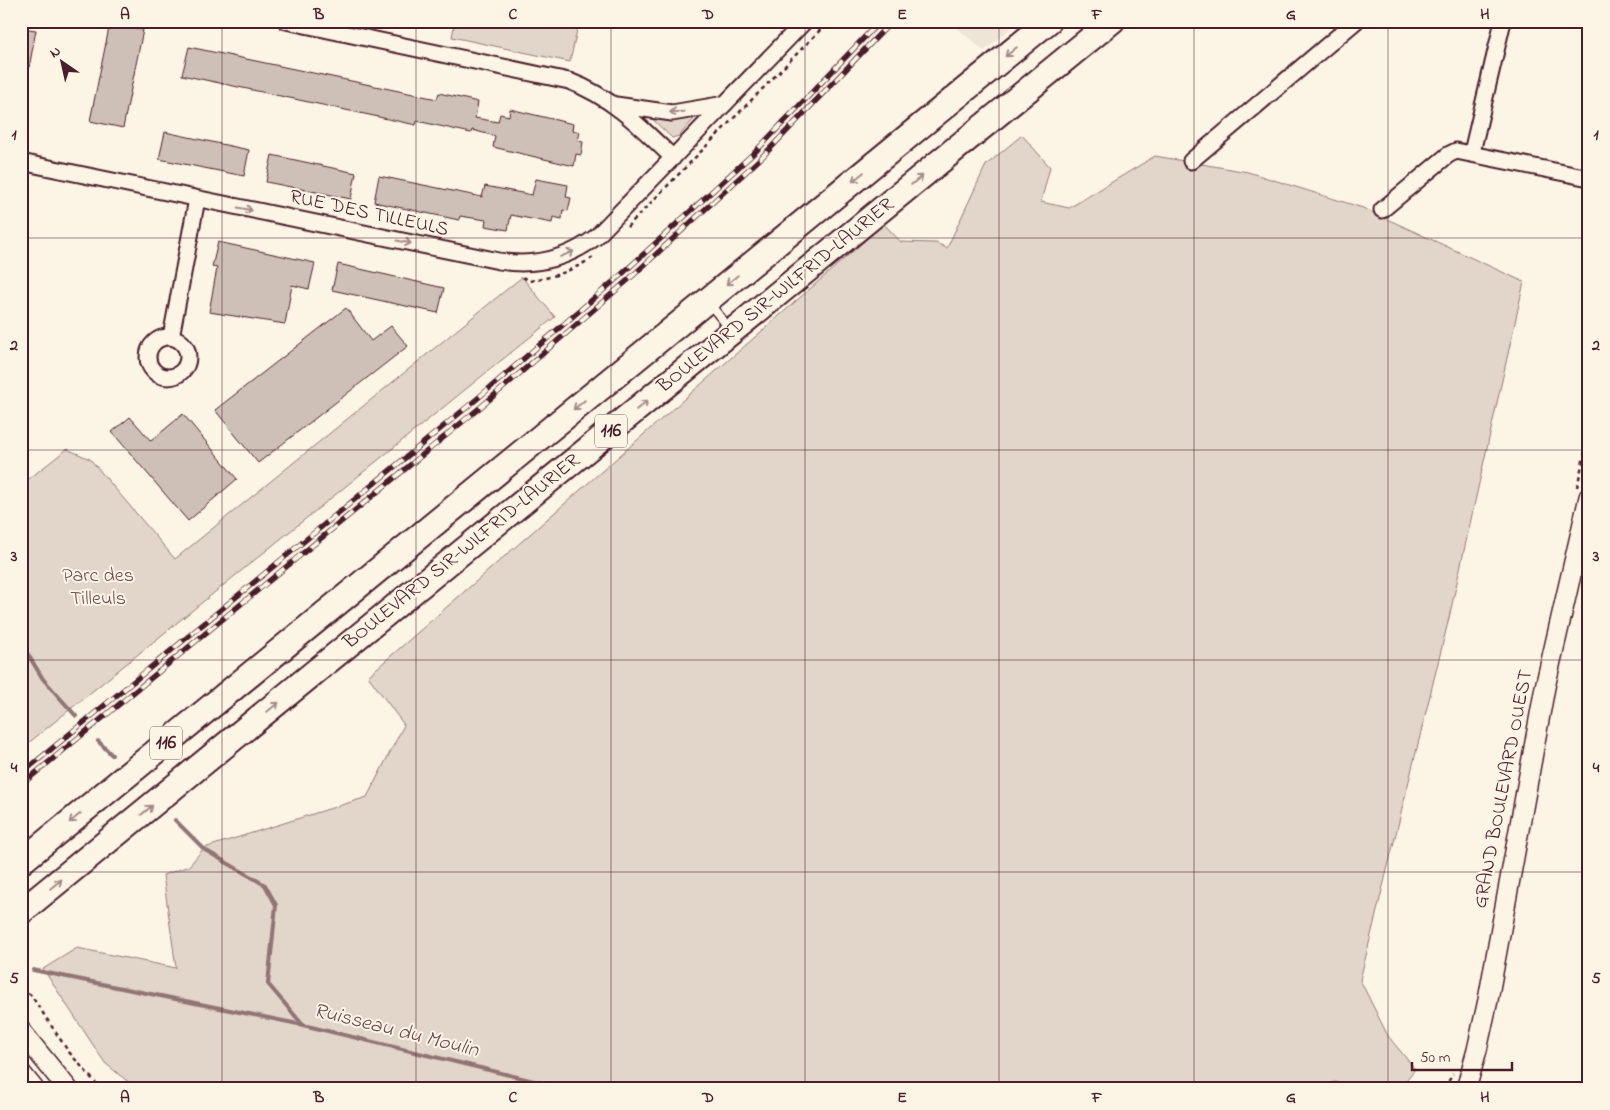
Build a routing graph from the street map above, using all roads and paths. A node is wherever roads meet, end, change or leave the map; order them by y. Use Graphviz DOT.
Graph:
graph roads {
  1 [pos="286,21"];
  2 [pos="805,21"];
  3 [pos="1048,21"];
  4 [pos="1112,21"];
  5 [pos="1356,21"];
  6 [pos="1503,21"];
  7 [pos="725,104"];
  8 [pos="616,105"];
  9 [pos="1472,152"];
  10 [pos="673,158"];
  11 [pos="1191,161"];
  12 [pos="21,162"];
  13 [pos="1589,178"];
  14 [pos="197,199"];
  15 [pos="1382,210"];
  16 [pos="707,300"];
  17 [pos="732,332"];
  18 [pos="171,337"];
  19 [pos="1589,497"];
  20 [pos="21,862"];
  21 [pos="21,912"];
  22 [pos="21,989"];
  23 [pos="21,1031"];
  24 [pos="21,1073"];
  25 [pos="1452,1088"];
  26 [pos="34,1089"];
  27 [pos="68,1089"];
  28 [pos="101,1089"];
  1 -- 8 [label="street"];
  2 -- 7 [label="street, RUE DES TILLEULS"];
  3 -- 16 [label="main road, BOULEVARD SIR-WILFRID-LAURIER / 116, one-way"];
  17 -- 4 [label="main road, BOULEVARD SIR-WILFRID-LAURIER / 116, one-way"];
  5 -- 11 [label="street"];
  6 -- 9 [label="street"];
  7 -- 8 [label="street, one-way"];
  7 -- 10 [label="street, RUE DES TILLEULS"];
  8 -- 10 [label="street"];
  9 -- 13 [label="street"];
  9 -- 15 [label="street"];
  14 -- 10 [label="street, RUE DES TILLEULS, one-way"];
  12 -- 14 [label="street, RUE DES TILLEULS"];
  14 -- 18 [label="street"];
  16 -- 17 [label="lane"];
  16 -- 20 [label="main road, BOULEVARD SIR-WILFRID-LAURIER / 116, one-way"];
  21 -- 17 [label="main road, BOULEVARD SIR-WILFRID-LAURIER / 116, one-way"];
  19 -- 25 [label="street, GRAND BOULEVARD OUEST"];
  22 -- 28 [label="path"];
  23 -- 27 [label="street"];
  24 -- 26 [label="street"];
}
